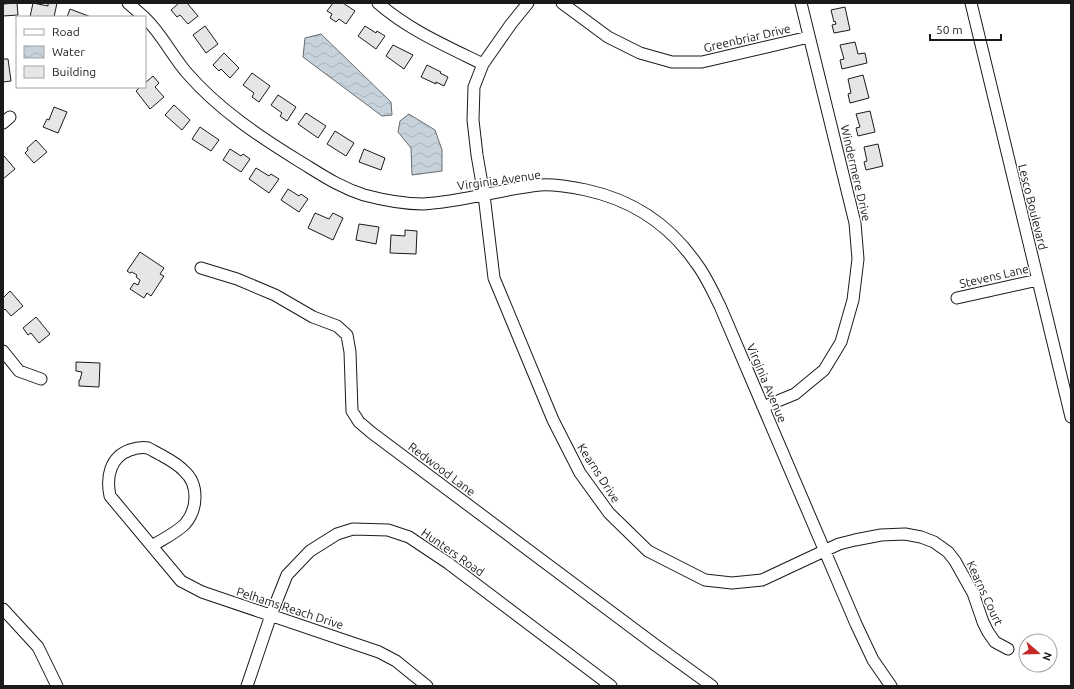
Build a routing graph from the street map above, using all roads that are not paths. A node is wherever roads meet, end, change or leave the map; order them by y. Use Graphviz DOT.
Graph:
graph roads {
  1 [pos="128,3"];
  2 [pos="378,3"];
  3 [pos="528,3"];
  4 [pos="562,3"];
  5 [pos="801,3"];
  6 [pos="971,3"];
  7 [pos="144,16"];
  8 [pos="146,18"];
  9 [pos="809,37"];
  10 [pos="483,64"];
  11 [pos="484,195"];
  12 [pos="201,268"];
  13 [pos="1038,280"];
  14 [pos="956,298"];
  15 [pos="3,350"];
  16 [pos="41,379"];
  17 [pos="763,407"];
  18 [pos="1071,417"];
  19 [pos="152,546"];
  20 [pos="824,551"];
  21 [pos="3,609"];
  22 [pos="271,615"];
  23 [pos="1008,649"];
  24 [pos="421,684"];
  25 [pos="57,686"];
  26 [pos="247,686"];
  27 [pos="611,686"];
  28 [pos="712,686"];
  29 [pos="891,686"];
  1 -- 7 [label="street, Virginia Avenue"];
  2 -- 10 [label="street"];
  3 -- 10 [label="street, Kearns Drive"];
  4 -- 9 [label="street, Greenbriar Drive"];
  5 -- 9 [label="street, Windermere Drive"];
  6 -- 13 [label="street, Lesco Boulevard"];
  8 -- 11 [label="street, Virginia Avenue"];
  9 -- 17 [label="street, Windermere Drive"];
  10 -- 11 [label="street, Kearns Drive"];
  11 -- 17 [label="street, Virginia Avenue"];
  11 -- 20 [label="street, Kearns Drive"];
  12 -- 28 [label="street, Redwood Lane"];
  13 -- 14 [label="street, Stevens Lane"];
  13 -- 18 [label="street, Lesco Boulevard"];
  15 -- 16 [label="street"];
  17 -- 20 [label="street, Virginia Avenue"];
  19 -- 19 [label="street, Pelhams Reach Drive"];
  19 -- 22 [label="street, Pelhams Reach Drive"];
  20 -- 23 [label="street, Kearns Court"];
  20 -- 29 [label="street, Virginia Avenue"];
  21 -- 25 [label="street"];
  22 -- 24 [label="street, Pelhams Reach Drive"];
  22 -- 26 [label="street, Hunters Road"];
  22 -- 27 [label="street, Hunters Road"];
}
